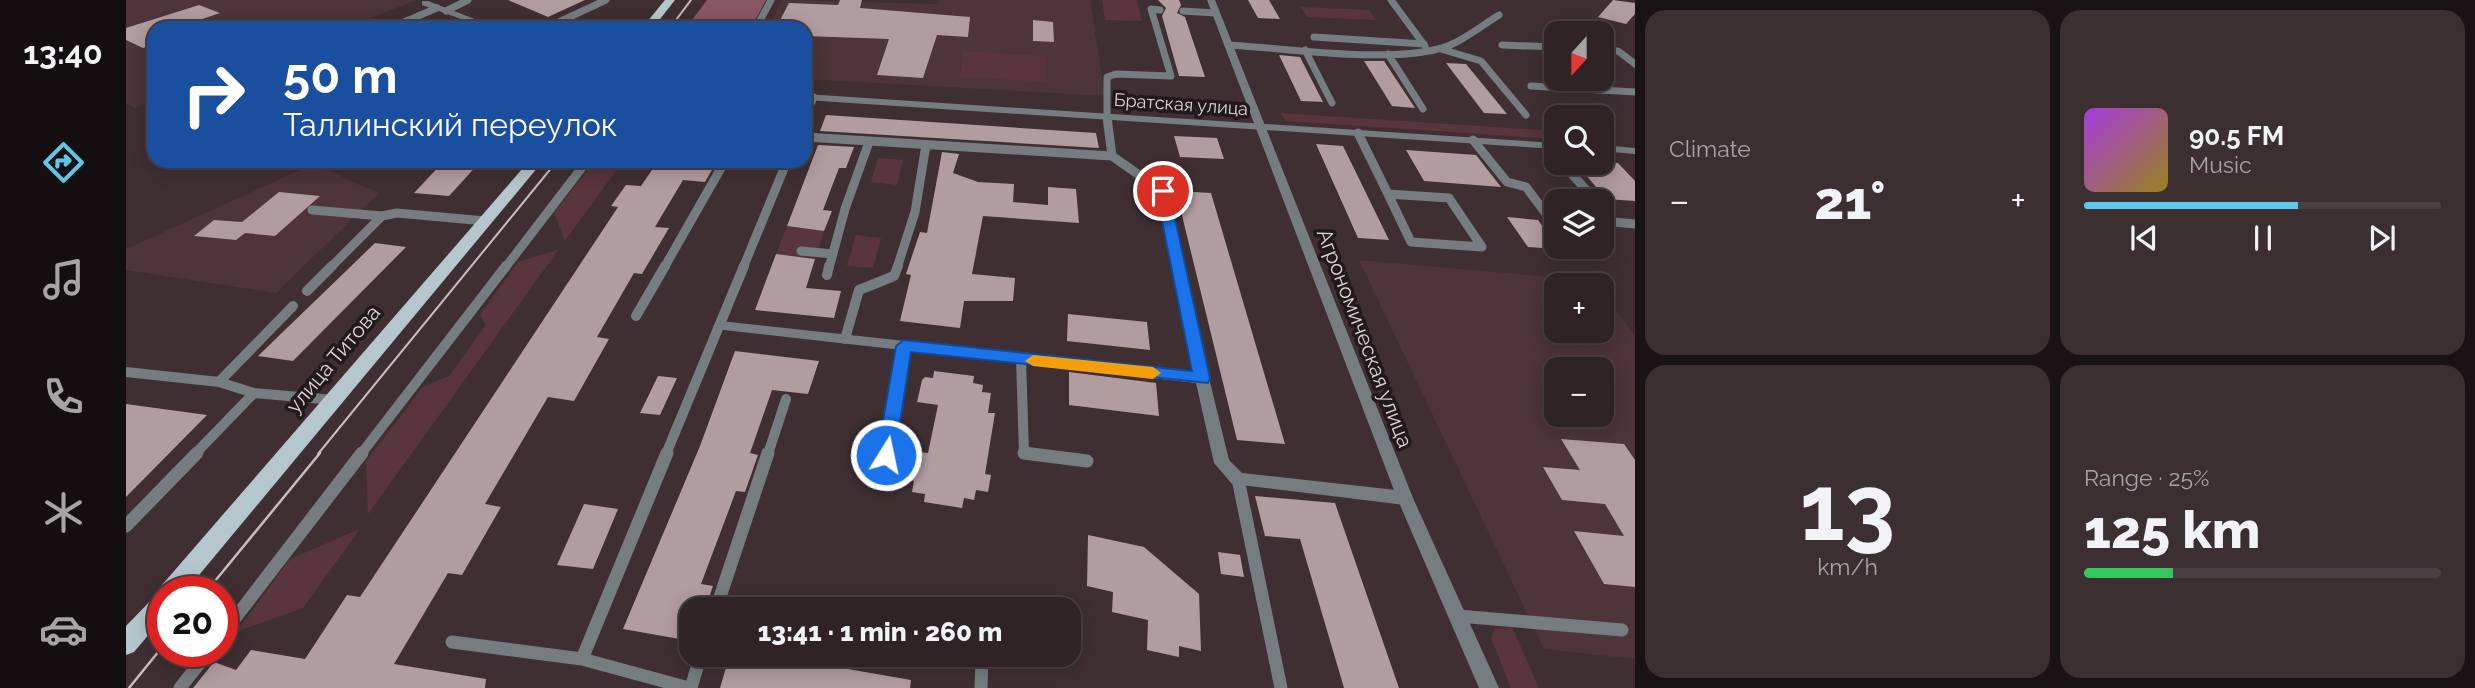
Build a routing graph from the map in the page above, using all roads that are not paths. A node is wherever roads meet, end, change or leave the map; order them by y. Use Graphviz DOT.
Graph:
graph roads {
  1 [pos="468,0"];
  2 [pos="606,0"];
  3 [pos="670,0"];
  4 [pos="771,0"];
  5 [pos="1391,0"];
  6 [pos="422,1"];
  7 [pos="1213,7"];
  8 [pos="441,10"];
  9 [pos="1160,10"];
  10 [pos="1183,11"];
  11 [pos="1499,15"];
  12 [pos="410,21"];
  13 [pos="474,21"];
  14 [pos="561,21"];
  15 [pos="653,21"];
  16 [pos="760,21"];
  17 [pos="1314,37"];
  18 [pos="1228,45"];
  19 [pos="1502,45"];
  20 [pos="1544,47"];
  21 [pos="1426,48"];
  22 [pos="1441,49"];
  23 [pos="1306,50"];
  24 [pos="1614,51"];
  25 [pos="1388,54"];
  26 [pos="1635,64"];
  27 [pos="1531,86"];
  28 [pos="1635,92"];
  29 [pos="812,97"];
  30 [pos="1332,103"];
  31 [pos="1423,109"];
  32 [pos="1525,115"];
  33 [pos="1107,117"];
  34 [pos="1260,126"];
  35 [pos="1358,132"];
  36 [pos="812,138"];
  37 [pos="1474,140"];
  38 [pos="869,142"];
  39 [pos="926,145"];
  40 [pos="1544,145"];
  41 [pos="1614,150"];
  42 [pos="1635,151"];
  43 [pos="1112,156"];
  44 [pos="530,168"];
  45 [pos="582,168"];
  46 [pos="721,168"];
  47 [pos="784,168"];
  48 [pos="1573,175"];
  49 [pos="1585,189"];
  50 [pos="1386,194"];
  51 [pos="312,210"];
  52 [pos="1544,211"];
  53 [pos="382,216"];
  54 [pos="485,221"];
  55 [pos="1614,222"];
  56 [pos="1635,224"];
  57 [pos="802,251"];
  58 [pos="833,254"];
  59 [pos="827,275"];
  60 [pos="307,291"];
  61 [pos="293,306"];
  62 [pos="636,316"];
  63 [pos="720,326"];
  64 [pos="845,339"];
  65 [pos="904,346"];
  66 [pos="1021,359"];
  67 [pos="126,372"];
  68 [pos="1202,378"];
  69 [pos="219,382"];
  70 [pos="254,393"];
  71 [pos="786,399"];
  72 [pos="334,400"];
  73 [pos="886,455"];
  74 [pos="1087,461"];
  75 [pos="1238,478"];
  76 [pos="1405,498"];
  77 [pos="126,526"];
  78 [pos="184,576"];
  79 [pos="720,597"];
  80 [pos="238,614"];
  81 [pos="1458,616"];
  82 [pos="147,619"];
  83 [pos="1622,629"];
  84 [pos="452,642"];
  85 [pos="126,644"];
  86 [pos="582,659"];
  87 [pos="196,667"];
  88 [pos="697,667"];
  89 [pos="982,667"];
  90 [pos="180,688"];
  91 [pos="690,688"];
  92 [pos="981,688"];
  93 [pos="1281,688"];
  94 [pos="1489,688"];
  1 -- 8 [label="lane"];
  2 -- 14 [label="lane"];
  3 -- 15 [label="main road"];
  4 -- 16 [label="lane"];
  5 -- 21 [label="lane"];
  6 -- 8 [label="street"];
  7 -- 10 [label="lane"];
  7 -- 18 [label="street, Агрономическая улица"];
  8 -- 12 [label="lane"];
  8 -- 13 [label="street"];
  9 -- 33 [label="lane"];
  11 -- 22 [label="lane"];
  17 -- 21 [label="lane"];
  18 -- 23 [label="lane"];
  18 -- 34 [label="street, Агрономическая улица"];
  19 -- 20 [label="lane"];
  21 -- 22 [label="lane"];
  21 -- 25 [label="lane"];
  22 -- 32 [label="lane"];
  23 -- 25 [label="lane"];
  23 -- 30 [label="lane"];
  24 -- 26 [label="lane"];
  25 -- 31 [label="lane"];
  27 -- 28 [label="lane"];
  29 -- 33 [label="street, Братская улица"];
  33 -- 34 [label="street, Братская улица"];
  33 -- 43 [label="lane"];
  34 -- 35 [label="street, Братская улица"];
  34 -- 76 [label="street, Агрономическая улица"];
  35 -- 37 [label="street, Братская улица"];
  35 -- 50 [label="lane"];
  36 -- 38 [label="lane"];
  37 -- 40 [label="street, Братская улица"];
  37 -- 52 [label="lane"];
  38 -- 39 [label="lane"];
  38 -- 58 [label="lane"];
  39 -- 43 [label="lane"];
  39 -- 64 [label="lane"];
  41 -- 42 [label="street"];
  43 -- 68 [label="lane"];
  44 -- 54 [label="main road, улица Титова"];
  45 -- 80 [label="lane"];
  46 -- 62 [label="lane"];
  47 -- 63 [label="lane"];
  48 -- 49 [label="lane"];
  50 -- 50 [label="lane"];
  51 -- 53 [label="lane"];
  53 -- 54 [label="lane"];
  53 -- 60 [label="lane"];
  54 -- 72 [label="main road, улица Титова"];
  55 -- 56 [label="lane"];
  57 -- 58 [label="lane"];
  58 -- 59 [label="lane"];
  61 -- 69 [label="lane"];
  63 -- 64 [label="street"];
  63 -- 86 [label="lane"];
  64 -- 65 [label="street"];
  65 -- 66 [label="street"];
  65 -- 73 [label="lane"];
  66 -- 68 [label="street"];
  66 -- 74 [label="lane"];
  67 -- 69 [label="lane"];
  68 -- 75 [label="street"];
  69 -- 70 [label="lane"];
  70 -- 72 [label="lane"];
  70 -- 77 [label="lane"];
  71 -- 79 [label="lane"];
  72 -- 78 [label="main road, улица Титова"];
  75 -- 76 [label="street"];
  75 -- 93 [label="lane"];
  76 -- 81 [label="street, Агрономическая улица"];
  81 -- 83 [label="lane"];
  81 -- 94 [label="street, Агрономическая улица"];
  82 -- 85 [label="main road"];
  84 -- 86 [label="lane"];
  86 -- 91 [label="lane"];
  87 -- 90 [label="lane"];
  88 -- 91 [label="lane"];
  89 -- 92 [label="lane"];
}
